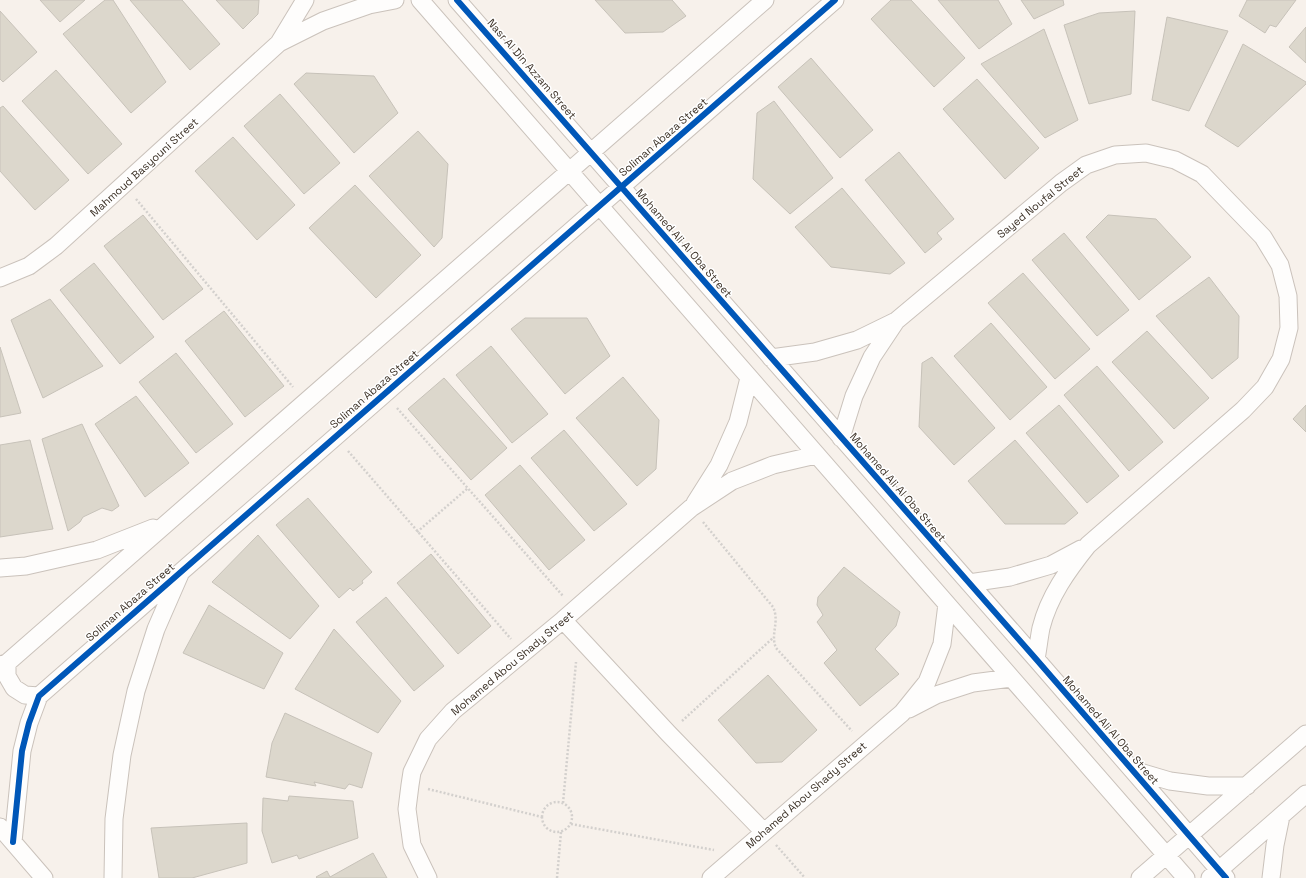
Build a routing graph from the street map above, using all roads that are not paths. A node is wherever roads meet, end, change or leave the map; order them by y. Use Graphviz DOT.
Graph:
graph roads {
  1 [pos="304,0"];
  2 [pos="395,0"];
  3 [pos="420,0"];
  4 [pos="765,0"];
  5 [pos="835,0"];
  6 [pos="461,2"];
  7 [pos="279,43"];
  8 [pos="591,152"];
  9 [pos="569,171"];
  10 [pos="621,187"];
  11 [pos="600,206"];
  12 [pos="0,278"];
  13 [pos="896,321"];
  14 [pos="772,358"];
  15 [pos="749,378"];
  16 [pos="841,438"];
  17 [pos="816,455"];
  18 [pos="692,508"];
  19 [pos="164,524"];
  20 [pos="1088,545"];
  21 [pos="0,568"];
  22 [pos="182,570"];
  23 [pos="969,583"];
  24 [pos="947,604"];
  25 [pos="569,615"];
  26 [pos="1036,659"];
  27 [pos="3,664"];
  28 [pos="1011,678"];
  29 [pos="39,696"];
  30 [pos="902,713"];
  31 [pos="1306,734"];
  32 [pos="1133,770"];
  33 [pos="1246,786"];
  34 [pos="1306,794"];
  35 [pos="1281,816"];
  36 [pos="0,827"];
  37 [pos="764,832"];
  38 [pos="1189,835"];
  39 [pos="13,842"];
  40 [pos="1166,856"];
  41 [pos="1218,875"];
  42 [pos="44,878"];
  43 [pos="113,878"];
  44 [pos="428,878"];
  45 [pos="711,878"];
  46 [pos="1140,878"];
  47 [pos="1186,878"];
  48 [pos="1271,878"];
  1 -- 7 [label="street, Mahmoud Basyouni Street"];
  2 -- 7 [label="street, Mahmoud Basyouni Street"];
  3 -- 9 [label="street"];
  4 -- 8 [label="street"];
  5 -- 10 [label="street, Soliman Abaza Street"];
  6 -- 8 [label="street, Nasr Al Din Azzam Street"];
  7 -- 12 [label="street, Mahmoud Basyouni Street"];
  8 -- 9 [label="street"];
  8 -- 10 [label="street, Mohamed Ali Al Oba Street"];
  9 -- 11 [label="street"];
  9 -- 19 [label="street"];
  10 -- 11 [label="street, Soliman Abaza Street"];
  10 -- 14 [label="street, Mohamed Ali Al Oba Street"];
  11 -- 15 [label="street"];
  11 -- 22 [label="street, Soliman Abaza Street"];
  13 -- 14 [label="street, Sayed Noufal Street"];
  13 -- 16 [label="street, Sayed Noufal Street"];
  13 -- 20 [label="street, Sayed Noufal Street"];
  14 -- 16 [label="street, Mohamed Ali Al Oba Street"];
  15 -- 17 [label="street"];
  15 -- 18 [label="street, Mohamed Abou Shady Street"];
  16 -- 23 [label="street, Mohamed Ali Al Oba Street"];
  17 -- 18 [label="street, Mohamed Abou Shady Street"];
  17 -- 24 [label="street"];
  18 -- 25 [label="street, Mohamed Abou Shady Street"];
  19 -- 21 [label="street"];
  19 -- 27 [label="street"];
  20 -- 23 [label="street, Sayed Noufal Street"];
  20 -- 26 [label="street, Sayed Noufal Street"];
  22 -- 29 [label="street, Soliman Abaza Street"];
  22 -- 43 [label="street"];
  23 -- 26 [label="street, Mohamed Ali Al Oba Street"];
  24 -- 28 [label="street"];
  24 -- 30 [label="street, Mohamed Abou Shady Street"];
  25 -- 37 [label="street"];
  25 -- 44 [label="street, Mohamed Abou Shady Street"];
  26 -- 32 [label="street, Mohamed Ali Al Oba Street"];
  27 -- 29 [label="street"];
  28 -- 30 [label="street, Mohamed Abou Shady Street"];
  28 -- 40 [label="street"];
  29 -- 39 [label="street, Soliman Abaza Street"];
  30 -- 37 [label="street, Mohamed Abou Shady Street"];
  31 -- 33 [label="street"];
  32 -- 33 [label="street"];
  32 -- 38 [label="street, Mohamed Ali Al Oba Street"];
  33 -- 38 [label="street"];
  34 -- 35 [label="street"];
  35 -- 41 [label="street"];
  35 -- 48 [label="street"];
  36 -- 39 [label="street"];
  37 -- 45 [label="street, Mohamed Abou Shady Street"];
  38 -- 40 [label="street"];
  38 -- 41 [label="street, Mohamed Ali Al Oba Street"];
  39 -- 42 [label="street"];
  40 -- 46 [label="street"];
  40 -- 47 [label="street"];
}
